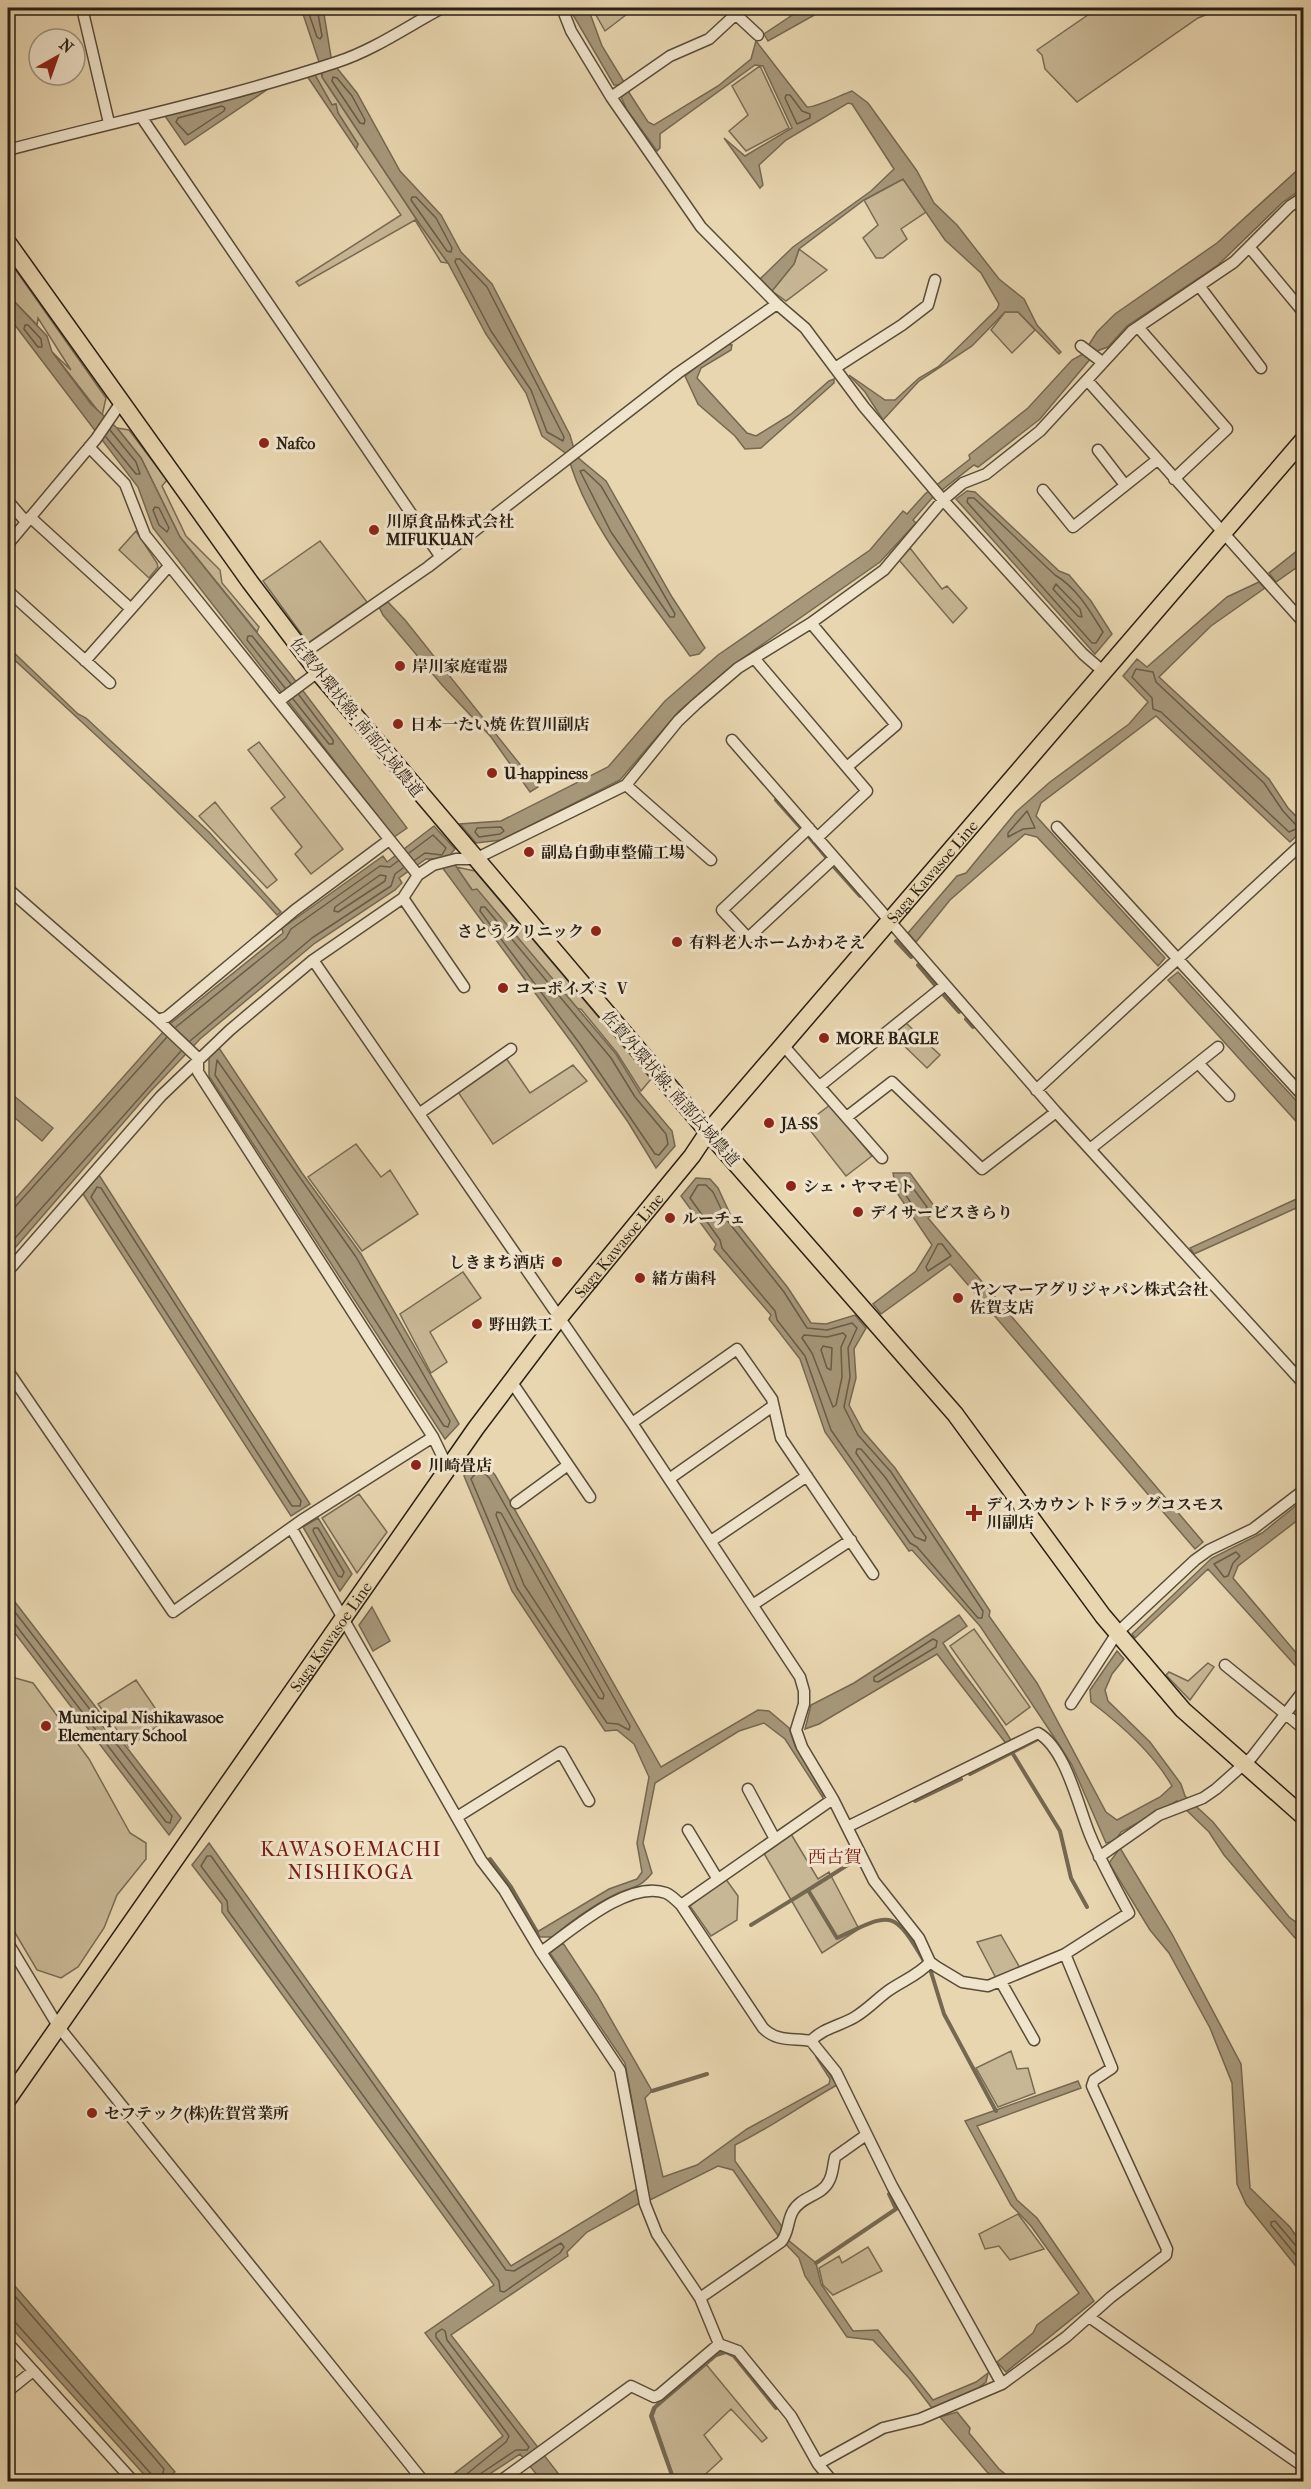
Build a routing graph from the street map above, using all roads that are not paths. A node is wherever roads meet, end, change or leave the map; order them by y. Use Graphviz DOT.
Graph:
graph roads {
  1 [pos="82,8"];
  2 [pos="442,8"];
  3 [pos="562,8"];
  4 [pos="732,11"];
  5 [pos="758,35"];
  6 [pos="611,97"];
  7 [pos="142,118"];
  8 [pos="109,123"];
  9 [pos="8,150"];
  10 [pos="1304,196"];
  11 [pos="8,243"];
  12 [pos="1250,248"];
  13 [pos="935,280"];
  14 [pos="1200,287"];
  15 [pos="777,304"];
  16 [pos="1304,313"];
  17 [pos="1138,327"];
  18 [pos="1081,346"];
  19 [pos="1099,360"];
  20 [pos="835,368"];
  21 [pos="1261,368"];
  22 [pos="1087,380"];
  23 [pos="122,401"];
  24 [pos="1304,439"];
  25 [pos="92,443"];
  26 [pos="1098,450"];
  27 [pos="1157,460"];
  28 [pos="1174,479"];
  29 [pos="1125,485"];
  30 [pos="1044,490"];
  31 [pos="942,499"];
  32 [pos="8,501"];
  33 [pos="28,519"];
  34 [pos="1222,533"];
  35 [pos="8,544"];
  36 [pos="440,556"];
  37 [pos="169,566"];
  38 [pos="8,591"];
  39 [pos="131,609"];
  40 [pos="811,623"];
  41 [pos="1304,623"];
  42 [pos="304,652"];
  43 [pos="754,658"];
  44 [pos="85,661"];
  45 [pos="318,672"];
  46 [pos="1105,673"];
  47 [pos="110,683"];
  48 [pos="279,701"];
  49 [pos="732,740"];
  50 [pos="847,767"];
  51 [pos="626,785"];
  52 [pos="1058,827"];
  53 [pos="809,828"];
  54 [pos="817,838"];
  55 [pos="388,840"];
  56 [pos="1304,842"];
  57 [pos="834,858"];
  58 [pos="475,859"];
  59 [pos="711,860"];
  60 [pos="416,873"];
  61 [pos="8,889"];
  62 [pos="403,897"];
  63 [pos="888,921"];
  64 [pos="313,960"];
  65 [pos="1177,960"];
  66 [pos="945,985"];
  67 [pos="464,987"];
  68 [pos="158,1020"];
  69 [pos="783,1045"];
  70 [pos="1218,1047"];
  71 [pos="511,1049"];
  72 [pos="198,1058"];
  73 [pos="1198,1063"];
  74 [pos="821,1085"];
  75 [pos="1036,1090"];
  76 [pos="1229,1096"];
  77 [pos="1304,1097"];
  78 [pos="1056,1112"];
  79 [pos="420,1113"];
  80 [pos="848,1116"];
  81 [pos="708,1132"];
  82 [pos="1090,1149"];
  83 [pos="882,1158"];
  84 [pos="8,1271"];
  85 [pos="559,1318"];
  86 [pos="8,1371"];
  87 [pos="512,1381"];
  88 [pos="1304,1384"];
  89 [pos="773,1406"];
  90 [pos="632,1423"];
  91 [pos="433,1437"];
  92 [pos="568,1465"];
  93 [pos="448,1468"];
  94 [pos="807,1476"];
  95 [pos="669,1479"];
  96 [pos="1304,1490"];
  97 [pos="590,1497"];
  98 [pos="516,1503"];
  99 [pos="292,1529"];
  100 [pos="851,1540"];
  101 [pos="711,1541"];
  102 [pos="873,1574"];
  103 [pos="754,1604"];
  104 [pos="344,1617"];
  105 [pos="1117,1633"];
  106 [pos="1226,1665"];
  107 [pos="1304,1690"];
  108 [pos="1071,1704"];
  109 [pos="1285,1713"];
  110 [pos="1304,1729"];
  111 [pos="1245,1764"];
  112 [pos="748,1789"];
  113 [pos="833,1799"];
  114 [pos="589,1801"];
  115 [pos="457,1817"];
  116 [pos="1304,1817"];
  117 [pos="848,1827"];
  118 [pos="688,1830"];
  119 [pos="775,1839"];
  120 [pos="1099,1857"];
  121 [pos="717,1878"];
  122 [pos="681,1905"];
  123 [pos="8,1943"];
  124 [pos="540,1952"];
  125 [pos="1065,1954"];
  126 [pos="930,1962"];
  127 [pos="1001,1982"];
  128 [pos="58,2026"];
  129 [pos="1034,2040"];
  130 [pos="811,2041"];
  131 [pos="8,2099"];
  132 [pos="866,2135"];
  133 [pos="700,2298"];
  134 [pos="1089,2317"];
  135 [pos="8,2343"];
  136 [pos="719,2344"];
  137 [pos="33,2371"];
  138 [pos="1002,2384"];
  139 [pos="8,2391"];
  140 [pos="818,2464"];
  141 [pos="1304,2467"];
  142 [pos="135,2481"];
  143 [pos="424,2481"];
  144 [pos="499,2481"];
  145 [pos="833,2481"];
  1 -- 8 [label="street"];
  2 -- 7 [label="street"];
  3 -- 6 [label="street"];
  4 -- 5 [label="street"];
  4 -- 6 [label="street"];
  6 -- 15 [label="street"];
  7 -- 8 [label="street"];
  7 -- 36 [label="street"];
  8 -- 9 [label="street"];
  10 -- 12 [label="street"];
  11 -- 23 [label="main road, 佐賀外環状線; 南部広域農道"];
  12 -- 14 [label="street"];
  12 -- 16 [label="street"];
  13 -- 20 [label="street"];
  14 -- 17 [label="street"];
  14 -- 21 [label="street"];
  15 -- 20 [label="street"];
  15 -- 36 [label="street"];
  17 -- 19 [label="street"];
  17 -- 28 [label="street"];
  18 -- 19 [label="street"];
  19 -- 22 [label="street"];
  20 -- 31 [label="street"];
  22 -- 27 [label="street"];
  22 -- 31 [label="street"];
  23 -- 25 [label="street"];
  23 -- 42 [label="main road, 佐賀外環状線; 南部広域農道"];
  24 -- 34 [label="main road"];
  25 -- 33 [label="street"];
  25 -- 37 [label="street"];
  26 -- 29 [label="street"];
  27 -- 28 [label="street"];
  27 -- 29 [label="street"];
  28 -- 34 [label="street"];
  29 -- 30 [label="street"];
  31 -- 40 [label="street"];
  31 -- 46 [label="street"];
  32 -- 33 [label="street"];
  33 -- 35 [label="street"];
  33 -- 39 [label="street"];
  34 -- 41 [label="street"];
  34 -- 46 [label="main road, Saga Kawasoe Line"];
  36 -- 42 [label="street"];
  37 -- 39 [label="street"];
  37 -- 48 [label="street"];
  38 -- 44 [label="street"];
  39 -- 44 [label="street"];
  40 -- 43 [label="street"];
  40 -- 50 [label="street"];
  42 -- 45 [label="main road, 佐賀外環状線; 南部広域農道"];
  43 -- 50 [label="street"];
  43 -- 51 [label="street"];
  44 -- 47 [label="street"];
  45 -- 48 [label="street"];
  45 -- 58 [label="main road, 佐賀外環状線; 南部広域農道"];
  46 -- 63 [label="main road, Saga Kawasoe Line"];
  48 -- 55 [label="street"];
  49 -- 53 [label="street"];
  50 -- 54 [label="street"];
  51 -- 58 [label="street"];
  51 -- 59 [label="street"];
  52 -- 65 [label="street"];
  53 -- 54 [label="street"];
  53 -- 57 [label="street"];
  54 -- 57 [label="street"];
  55 -- 60 [label="street"];
  55 -- 68 [label="street"];
  56 -- 65 [label="street"];
  57 -- 63 [label="street"];
  58 -- 60 [label="street"];
  58 -- 81 [label="main road, 佐賀外環状線; 南部広域農道"];
  60 -- 62 [label="street"];
  61 -- 68 [label="street"];
  62 -- 64 [label="street"];
  62 -- 67 [label="street"];
  63 -- 66 [label="street"];
  63 -- 69 [label="main road, Saga Kawasoe Line"];
  64 -- 72 [label="street"];
  64 -- 79 [label="street"];
  65 -- 75 [label="street"];
  65 -- 77 [label="street"];
  66 -- 74 [label="street"];
  66 -- 75 [label="street"];
  68 -- 72 [label="street"];
  69 -- 74 [label="street"];
  69 -- 81 [label="main road, Saga Kawasoe Line"];
  70 -- 73 [label="street"];
  71 -- 79 [label="street"];
  72 -- 84 [label="street"];
  72 -- 91 [label="street"];
  73 -- 76 [label="street"];
  73 -- 82 [label="street"];
  74 -- 80 [label="street"];
  75 -- 78 [label="street"];
  78 -- 80 [label="street"];
  78 -- 82 [label="street"];
  79 -- 85 [label="street"];
  80 -- 83 [label="street"];
  81 -- 85 [label="main road, Saga Kawasoe Line"];
  81 -- 105 [label="main road, 佐賀外環状線; 南部広域農道"];
  82 -- 88 [label="street"];
  85 -- 87 [label="main road, Saga Kawasoe Line"];
  85 -- 90 [label="street"];
  86 -- 99 [label="street"];
  87 -- 92 [label="street"];
  87 -- 93 [label="main road, Saga Kawasoe Line"];
  89 -- 90 [label="street"];
  89 -- 94 [label="street"];
  89 -- 95 [label="street"];
  90 -- 95 [label="street"];
  91 -- 93 [label="street"];
  91 -- 99 [label="street"];
  92 -- 97 [label="street"];
  92 -- 98 [label="street"];
  93 -- 104 [label="main road, Saga Kawasoe Line"];
  94 -- 100 [label="street"];
  94 -- 101 [label="street"];
  95 -- 101 [label="street"];
  96 -- 105 [label="street"];
  99 -- 104 [label="street"];
  100 -- 102 [label="street"];
  100 -- 103 [label="street"];
  101 -- 103 [label="street"];
  103 -- 113 [label="street"];
  104 -- 115 [label="street"];
  104 -- 128 [label="main road, Saga Kawasoe Line"];
  105 -- 108 [label="street"];
  105 -- 111 [label="main road, 佐賀外環状線; 南部広域農道"];
  106 -- 109 [label="street"];
  107 -- 109 [label="street"];
  109 -- 110 [label="street"];
  109 -- 111 [label="street"];
  111 -- 116 [label="main road, 佐賀外環状線; 南部広域農道"];
  111 -- 120 [label="street"];
  112 -- 119 [label="street"];
  113 -- 117 [label="street"];
  113 -- 119 [label="street"];
  114 -- 115 [label="street"];
  115 -- 124 [label="street"];
  117 -- 120 [label="street"];
  117 -- 126 [label="street"];
  118 -- 121 [label="street"];
  119 -- 121 [label="street"];
  120 -- 125 [label="street"];
  121 -- 122 [label="street"];
  122 -- 124 [label="street"];
  122 -- 130 [label="street"];
  123 -- 128 [label="street"];
  124 -- 133 [label="street"];
  125 -- 127 [label="street"];
  125 -- 134 [label="street"];
  126 -- 127 [label="street"];
  126 -- 130 [label="street"];
  127 -- 129 [label="street"];
  128 -- 131 [label="main road, Saga Kawasoe Line"];
  128 -- 143 [label="street"];
  130 -- 132 [label="street"];
  132 -- 133 [label="street"];
  132 -- 138 [label="street"];
  133 -- 136 [label="street"];
  134 -- 138 [label="street"];
  134 -- 141 [label="street"];
  135 -- 137 [label="street"];
  136 -- 140 [label="street"];
  136 -- 144 [label="street"];
  137 -- 139 [label="street"];
  137 -- 142 [label="street"];
  138 -- 140 [label="street"];
  140 -- 145 [label="street"];
}
